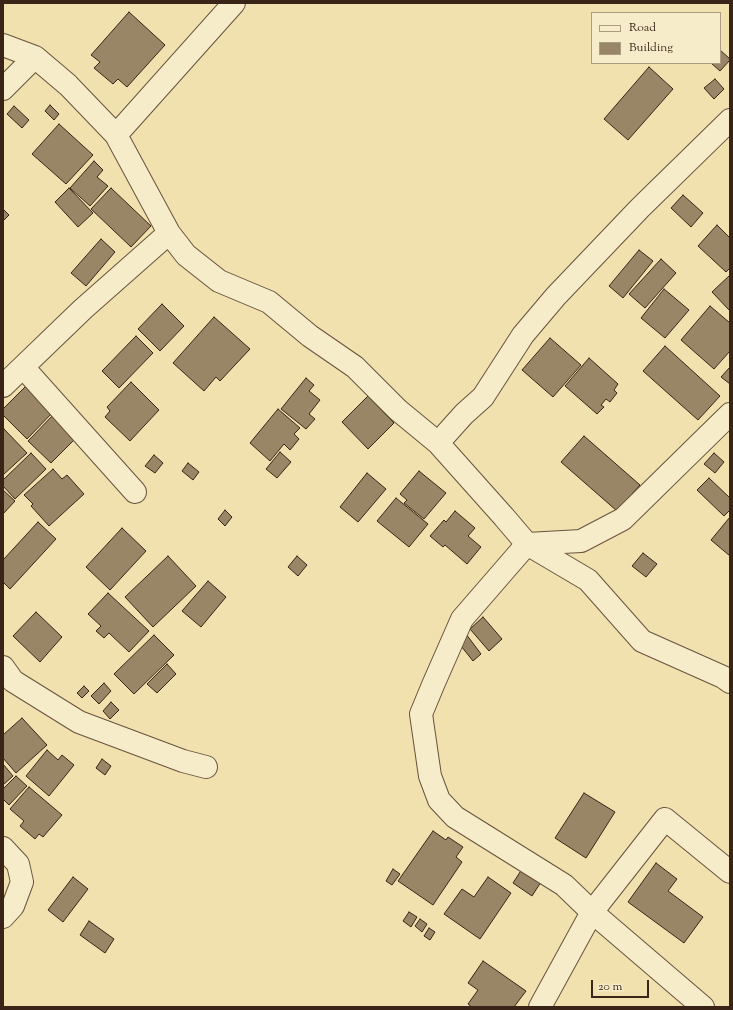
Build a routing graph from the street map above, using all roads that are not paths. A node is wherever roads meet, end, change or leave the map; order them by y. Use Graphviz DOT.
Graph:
graph roads {
  1 [pos="234,3"];
  2 [pos="3,45"];
  3 [pos="35,57"];
  4 [pos="3,89"];
  5 [pos="730,120"];
  6 [pos="116,135"];
  7 [pos="169,233"];
  8 [pos="23,367"];
  9 [pos="3,386"];
  10 [pos="726,424"];
  11 [pos="438,443"];
  12 [pos="135,492"];
  13 [pos="527,544"];
  14 [pos="6,679"];
  15 [pos="730,682"];
  16 [pos="206,767"];
  17 [pos="3,848"];
  18 [pos="730,872"];
  19 [pos="592,912"];
  20 [pos="3,917"];
  21 [pos="540,1007"];
  22 [pos="703,1007"];
  1 -- 6 [label="street"];
  2 -- 3 [label="street"];
  3 -- 4 [label="street"];
  3 -- 6 [label="street"];
  5 -- 11 [label="street"];
  6 -- 7 [label="street"];
  7 -- 8 [label="street"];
  7 -- 11 [label="street"];
  8 -- 9 [label="street"];
  8 -- 12 [label="street"];
  10 -- 13 [label="street"];
  11 -- 13 [label="street"];
  13 -- 15 [label="street"];
  13 -- 19 [label="street"];
  14 -- 16 [label="street"];
  17 -- 20 [label="street"];
  18 -- 19 [label="street"];
  19 -- 21 [label="street"];
  19 -- 22 [label="street"];
}
